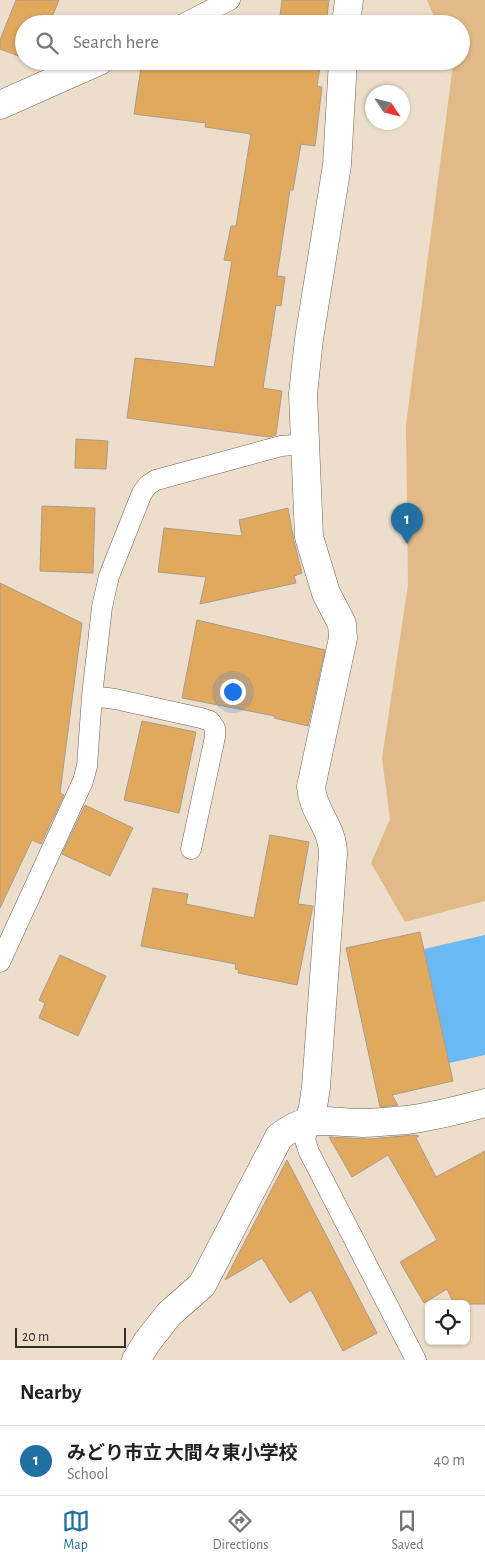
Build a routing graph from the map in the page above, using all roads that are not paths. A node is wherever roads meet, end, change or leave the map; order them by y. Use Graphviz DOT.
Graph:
graph roads {
  1 [pos="230,0"];
  2 [pos="349,0"];
  3 [pos="200,15"];
  4 [pos="347,15"];
  5 [pos="80,70"];
  6 [pos="342,70"];
  7 [pos="0,105"];
  8 [pos="306,444"];
  9 [pos="92,696"];
  10 [pos="191,849"];
  11 [pos="0,962"];
  12 [pos="485,1103"];
  13 [pos="308,1122"];
  14 [pos="136,1360"];
  15 [pos="416,1360"];
  1 -- 3 [label="lane"];
  2 -- 4 [label="street"];
  5 -- 7 [label="street"];
  6 -- 8 [label="street"];
  8 -- 9 [label="lane"];
  8 -- 13 [label="street"];
  9 -- 10 [label="lane"];
  9 -- 11 [label="lane"];
  12 -- 13 [label="street"];
  13 -- 14 [label="street"];
  13 -- 15 [label="lane"];
}
